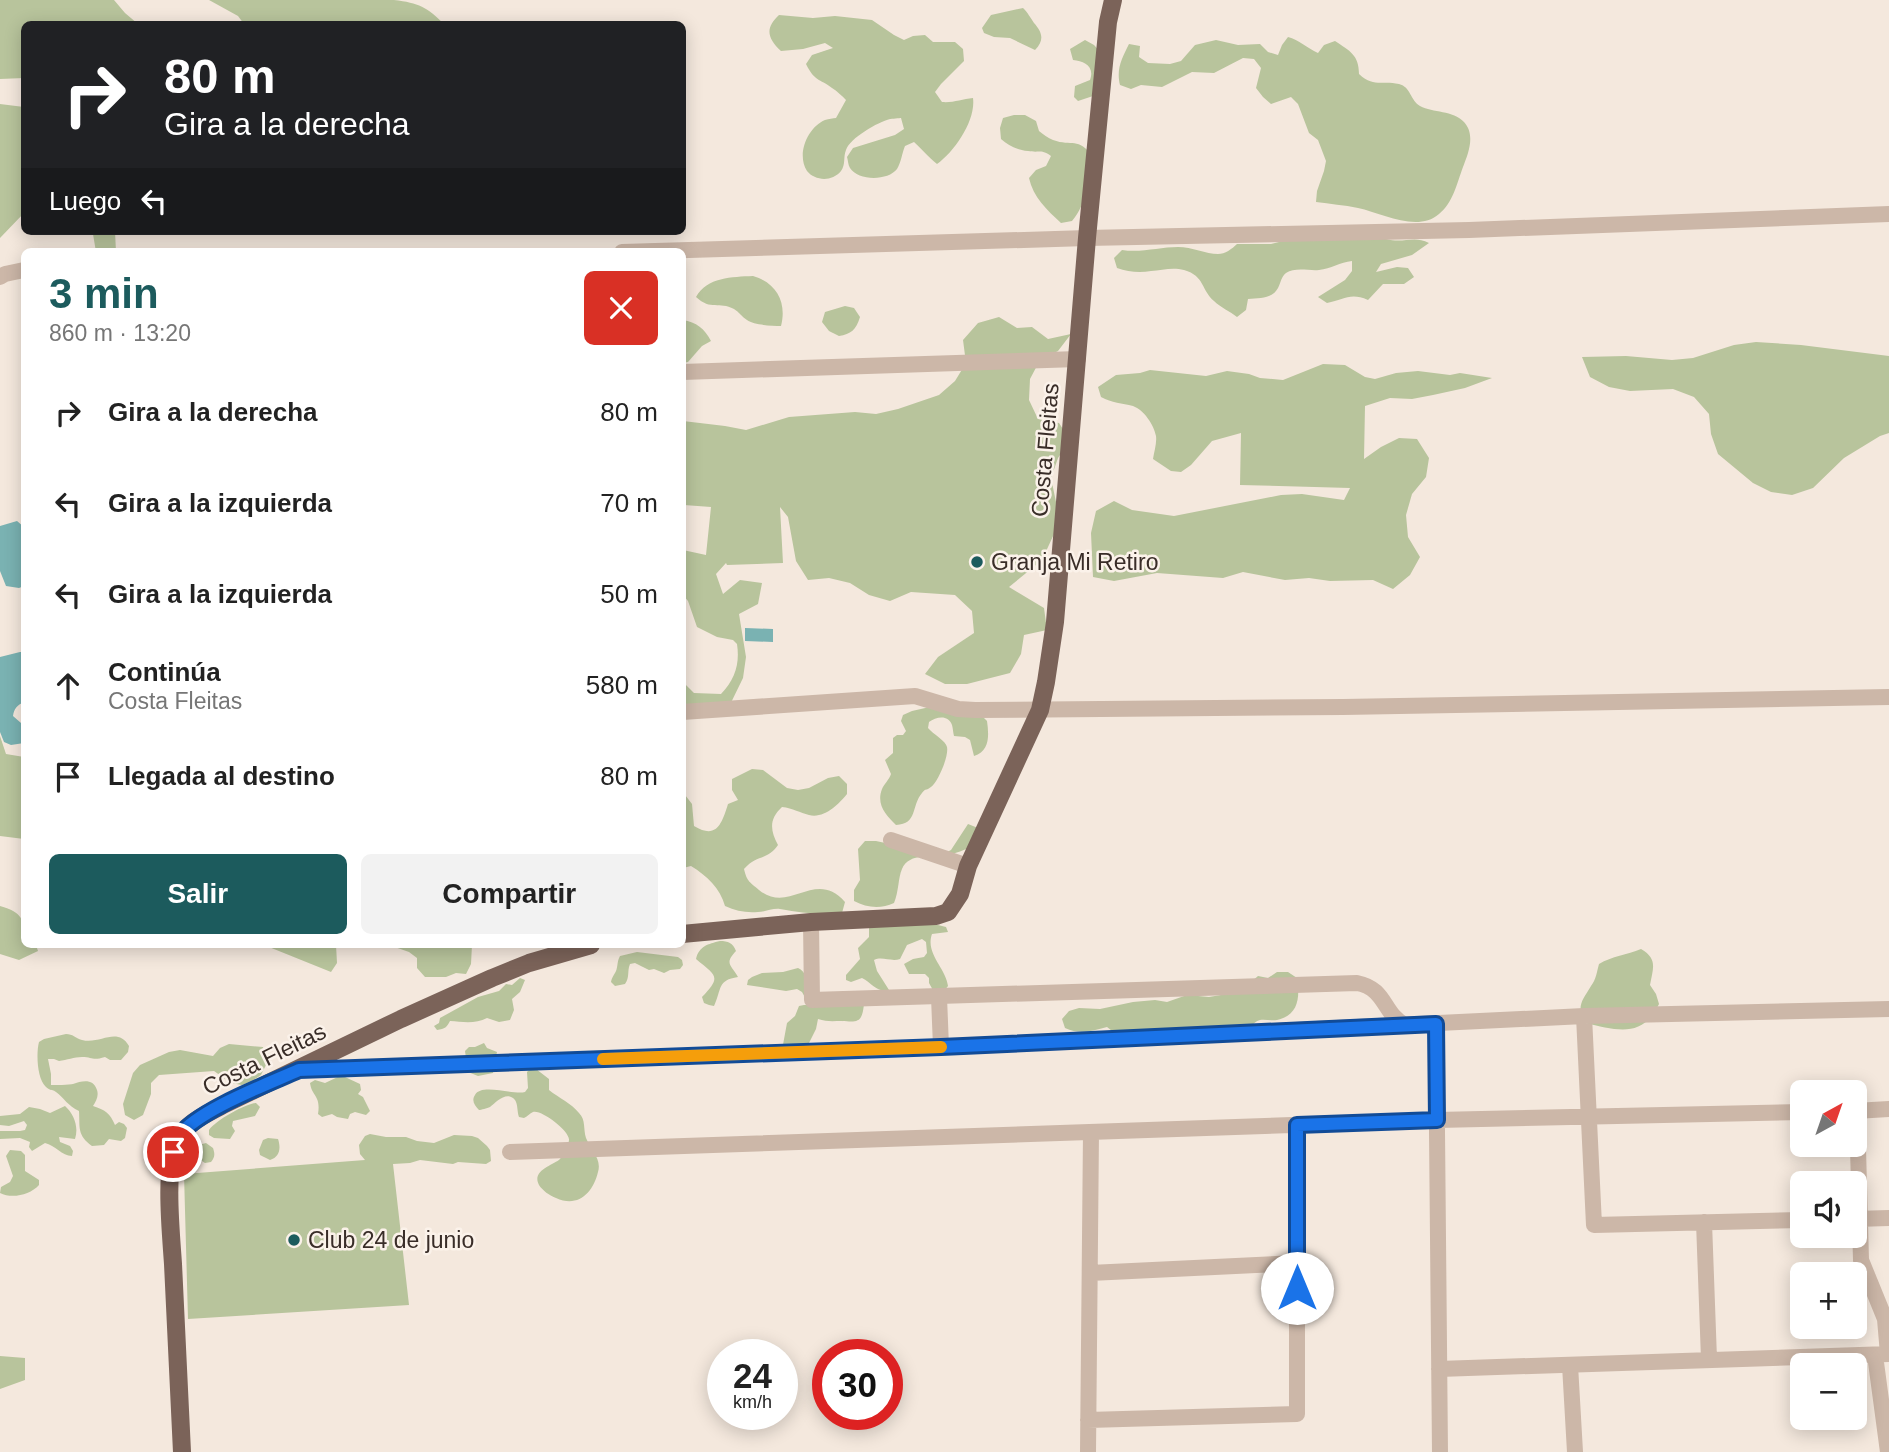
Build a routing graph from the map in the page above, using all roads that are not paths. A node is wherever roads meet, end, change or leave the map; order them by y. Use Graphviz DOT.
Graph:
graph roads {
  1 [pos="1113,0"];
  2 [pos="1889,214"];
  3 [pos="1087,238"];
  4 [pos="686,250"];
  5 [pos="21,271"];
  6 [pos="0,276"];
  7 [pos="1078,359"];
  8 [pos="686,372"];
  9 [pos="1889,697"];
  10 [pos="1040,710"];
  11 [pos="686,712"];
  12 [pos="891,841"];
  13 [pos="968,866"];
  14 [pos="811,922"];
  15 [pos="686,934"];
  16 [pos="580,948"];
  17 [pos="939,997"];
  18 [pos="1889,1009"];
  19 [pos="1584,1016"];
  20 [pos="1436,1024"];
  21 [pos="1405,1026"];
  22 [pos="941,1047"];
  23 [pos="299,1070"];
  24 [pos="1889,1110"];
  25 [pos="1867,1111"];
  26 [pos="1790,1112"];
  27 [pos="1589,1117"];
  28 [pos="1437,1120"];
  29 [pos="1297,1125"];
  30 [pos="1091,1132"];
  31 [pos="510,1152"];
  32 [pos="1867,1218"];
  33 [pos="1889,1218"];
  34 [pos="1790,1220"];
  35 [pos="1704,1222"];
  36 [pos="1860,1248"];
  37 [pos="1297,1263"];
  38 [pos="1090,1273"];
  39 [pos="1884,1354"];
  40 [pos="1709,1359"];
  41 [pos="1570,1364"];
  42 [pos="1439,1369"];
  43 [pos="1088,1420"];
  44 [pos="182,1452"];
  45 [pos="1088,1452"];
  46 [pos="1440,1452"];
  47 [pos="1575,1452"];
  48 [pos="1888,1452"];
  1 -- 3 [label="main road, Costa Fleitas"];
  2 -- 3 [label="street"];
  3 -- 4 [label="street"];
  3 -- 7 [label="main road, Costa Fleitas"];
  5 -- 6 [label="street"];
  7 -- 8 [label="street"];
  7 -- 10 [label="main road, Costa Fleitas"];
  9 -- 10 [label="street"];
  10 -- 11 [label="street"];
  10 -- 13 [label="main road, Costa Fleitas"];
  12 -- 13 [label="street"];
  13 -- 14 [label="main road, Costa Fleitas"];
  14 -- 15 [label="main road, Costa Fleitas"];
  14 -- 17 [label="street"];
  16 -- 23 [label="main road, Costa Fleitas"];
  17 -- 21 [label="street"];
  17 -- 22 [label="street"];
  18 -- 19 [label="street"];
  19 -- 20 [label="street"];
  19 -- 27 [label="street"];
  20 -- 21 [label="street"];
  20 -- 28 [label="street"];
  21 -- 22 [label="street"];
  22 -- 23 [label="street"];
  23 -- 44 [label="main road, Costa Fleitas"];
  24 -- 25 [label="street"];
  26 -- 27 [label="street"];
  27 -- 28 [label="street"];
  27 -- 35 [label="street"];
  28 -- 29 [label="street"];
  28 -- 42 [label="street"];
  29 -- 30 [label="street"];
  29 -- 37 [label="street"];
  30 -- 31 [label="street"];
  30 -- 38 [label="street"];
  32 -- 33 [label="street"];
  34 -- 35 [label="street"];
  35 -- 40 [label="street"];
  36 -- 39 [label="street"];
  37 -- 38 [label="street"];
  37 -- 43 [label="street"];
  38 -- 43 [label="street"];
  39 -- 40 [label="street"];
  39 -- 48 [label="street"];
  40 -- 41 [label="street"];
  41 -- 42 [label="street"];
  41 -- 47 [label="street"];
  42 -- 46 [label="street"];
  43 -- 45 [label="street"];
}
